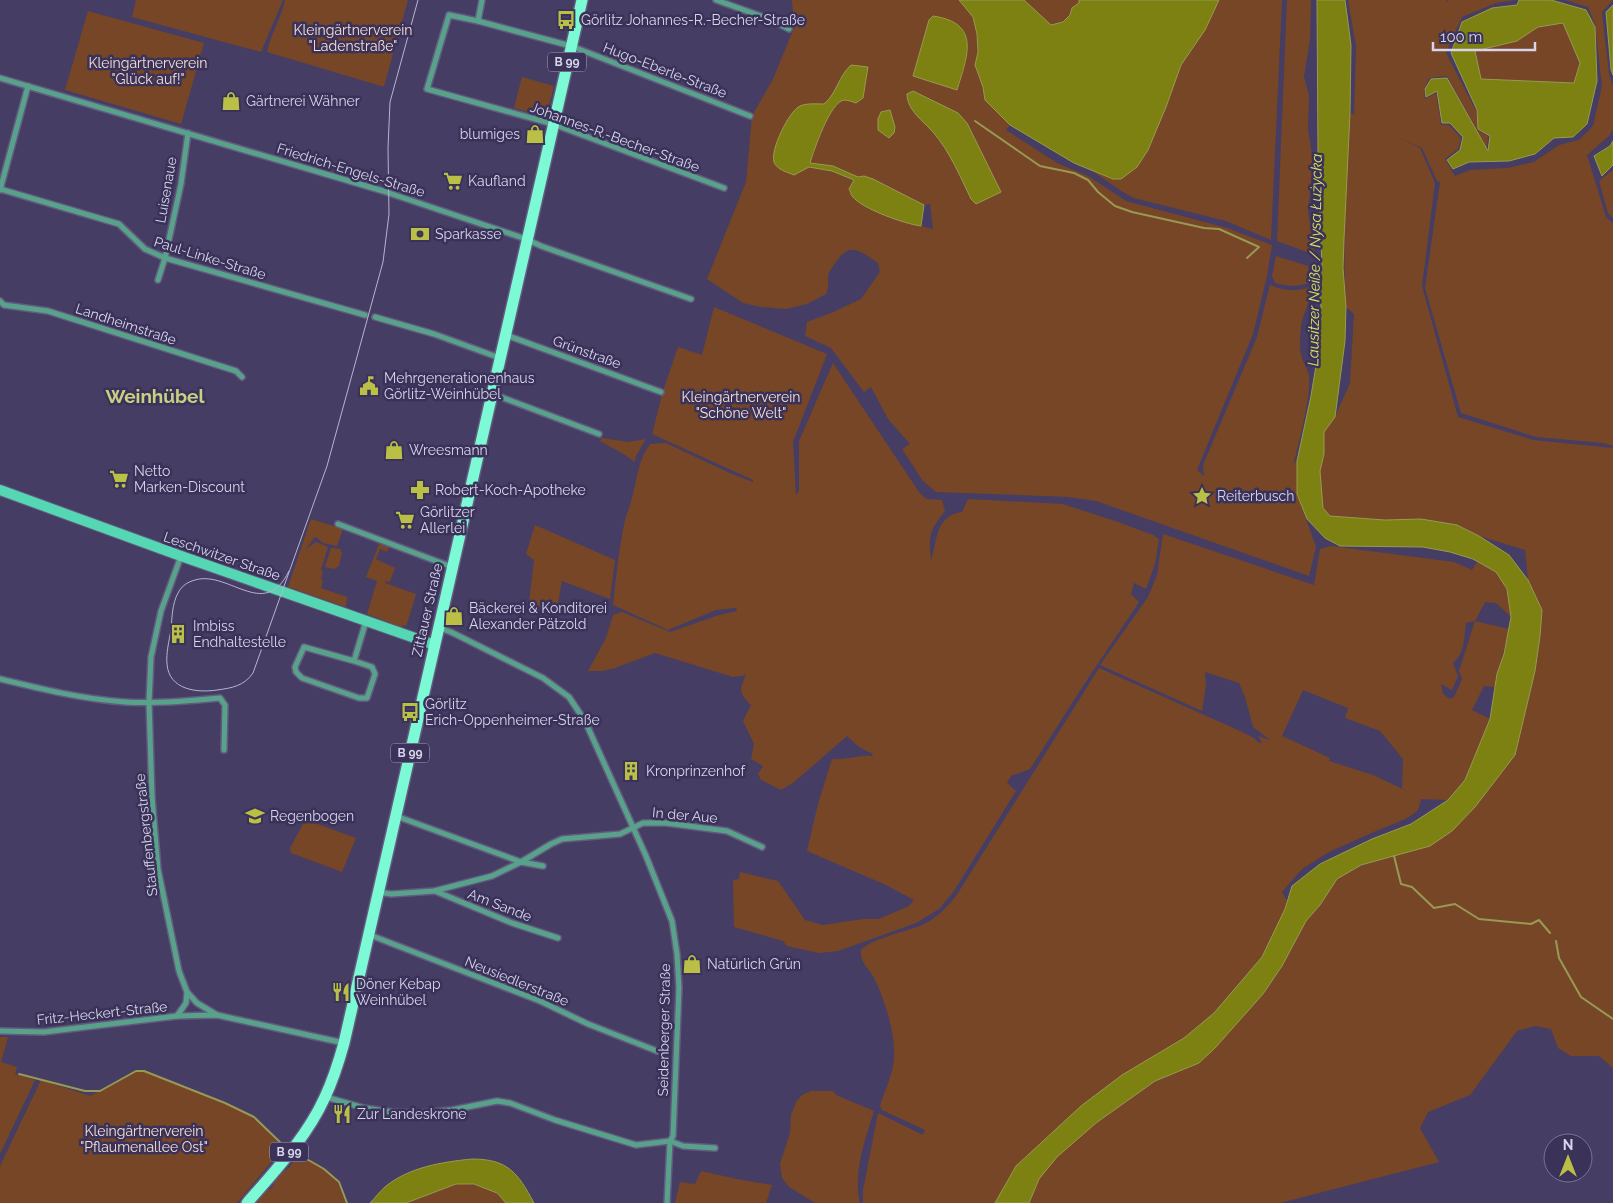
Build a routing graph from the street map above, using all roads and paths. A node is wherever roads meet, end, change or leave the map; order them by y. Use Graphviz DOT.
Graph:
graph roads {
  1 [pos="482,0"];
  2 [pos="582,0"];
  3 [pos="716,0"];
  4 [pos="478,20"];
  5 [pos="789,30"];
  6 [pos="571,46"];
  7 [pos="0,78"];
  8 [pos="28,86"];
  9 [pos="750,116"];
  10 [pos="553,124"];
  11 [pos="188,133"];
  12 [pos="724,188"];
  13 [pos="0,189"];
  14 [pos="526,239"];
  15 [pos="165,258"];
  16 [pos="158,280"];
  17 [pos="691,299"];
  18 [pos="0,302"];
  19 [pos="365,316"];
  20 [pos="375,317"];
  21 [pos="506,334"];
  22 [pos="500,358"];
  23 [pos="242,377"];
  24 [pos="661,392"];
  25 [pos="492,394"];
  26 [pos="599,434"];
  27 [pos="0,490"];
  28 [pos="338,524"];
  29 [pos="181,556"];
  30 [pos="453,567"];
  31 [pos="366,621"];
  32 [pos="439,628"];
  33 [pos="435,645"];
  34 [pos="354,660"];
  35 [pos="0,679"];
  36 [pos="149,702"];
  37 [pos="224,750"];
  38 [pos="396,816"];
  39 [pos="632,827"];
  40 [pos="762,847"];
  41 [pos="521,862"];
  42 [pos="544,866"];
  43 [pos="434,891"];
  44 [pos="378,892"];
  45 [pos="368,934"];
  46 [pos="558,938"];
  47 [pos="187,992"];
  48 [pos="217,1015"];
  49 [pos="177,1016"];
  50 [pos="0,1032"];
  51 [pos="344,1043"];
  52 [pos="657,1050"];
  53 [pos="325,1097"];
  54 [pos="670,1141"];
  55 [pos="715,1148"];
  56 [pos="247,1203"];
  57 [pos="667,1203"];
  1 -- 4 [label="street"];
  2 -- 6 [label="main road, Zittauer Straße / B 99"];
  3 -- 5 [label="street"];
  4 -- 6 [label="street, Johannes-R.-Becher-Straße"];
  4 -- 10 [label="street, Johannes-R.-Becher-Straße"];
  6 -- 9 [label="street, Hugo-Eberle-Straße"];
  6 -- 10 [label="main road, Zittauer Straße / B 99"];
  7 -- 8 [label="street, Friedrich-Engels-Straße"];
  8 -- 11 [label="street, Friedrich-Engels-Straße"];
  8 -- 13 [label="street"];
  10 -- 12 [label="street, Johannes-R.-Becher-Straße"];
  10 -- 14 [label="main road, Zittauer Straße / B 99"];
  11 -- 14 [label="street, Friedrich-Engels-Straße"];
  11 -- 15 [label="street, Luisenaue"];
  13 -- 15 [label="street, Paul-Linke-Straße"];
  14 -- 17 [label="street, Friedrich-Engels-Straße"];
  14 -- 21 [label="main road, Zittauer Straße / B 99"];
  15 -- 16 [label="street, Luisenaue"];
  15 -- 19 [label="street, Paul-Linke-Straße"];
  18 -- 23 [label="street, Landheimstraße"];
  20 -- 22 [label="street"];
  21 -- 22 [label="main road, Zittauer Straße / B 99"];
  21 -- 24 [label="street, Grünstraße"];
  22 -- 25 [label="main road, Zittauer Straße / B 99"];
  25 -- 26 [label="street"];
  25 -- 30 [label="main road, Zittauer Straße / B 99"];
  27 -- 29 [label="street, Leschwitzer Straße"];
  28 -- 30 [label="street"];
  29 -- 31 [label="street, Leschwitzer Straße"];
  29 -- 36 [label="street, Stauffenbergstraße"];
  30 -- 32 [label="main road, Zittauer Straße / B 99"];
  31 -- 33 [label="street, Leschwitzer Straße"];
  31 -- 34 [label="street"];
  32 -- 33 [label="main road, Zittauer Straße / B 99"];
  32 -- 39 [label="street, Seidenberger Straße"];
  33 -- 38 [label="main road, Zittauer Straße / B 99"];
  34 -- 34 [label="street"];
  35 -- 36 [label="street"];
  36 -- 37 [label="street"];
  36 -- 47 [label="street, Stauffenbergstraße"];
  38 -- 41 [label="street"];
  38 -- 44 [label="main road, Zittauer Straße / B 99"];
  39 -- 40 [label="street, In der Aue"];
  39 -- 41 [label="street, In der Aue"];
  39 -- 54 [label="street, Seidenberger Straße"];
  41 -- 42 [label="street"];
  41 -- 43 [label="street, Am Sande"];
  43 -- 44 [label="street, Am Sande"];
  43 -- 46 [label="street, Am Sande"];
  44 -- 45 [label="main road, Zittauer Straße / B 99"];
  45 -- 51 [label="main road, Zittauer Straße / B 99"];
  45 -- 52 [label="street, Neusiedlerstraße"];
  47 -- 48 [label="street, Fritz-Heckert-Straße"];
  47 -- 49 [label="street, Fritz-Heckert-Straße"];
  48 -- 49 [label="street, Fritz-Heckert-Straße"];
  48 -- 51 [label="street, Fritz-Heckert-Straße"];
  49 -- 50 [label="street, Fritz-Heckert-Straße"];
  51 -- 53 [label="main road, Zittauer Straße / B 99"];
  53 -- 54 [label="street"];
  53 -- 56 [label="main road, Zittauer Straße / B 99"];
  54 -- 55 [label="street"];
  54 -- 57 [label="street, Seidenberger Straße"];
}
